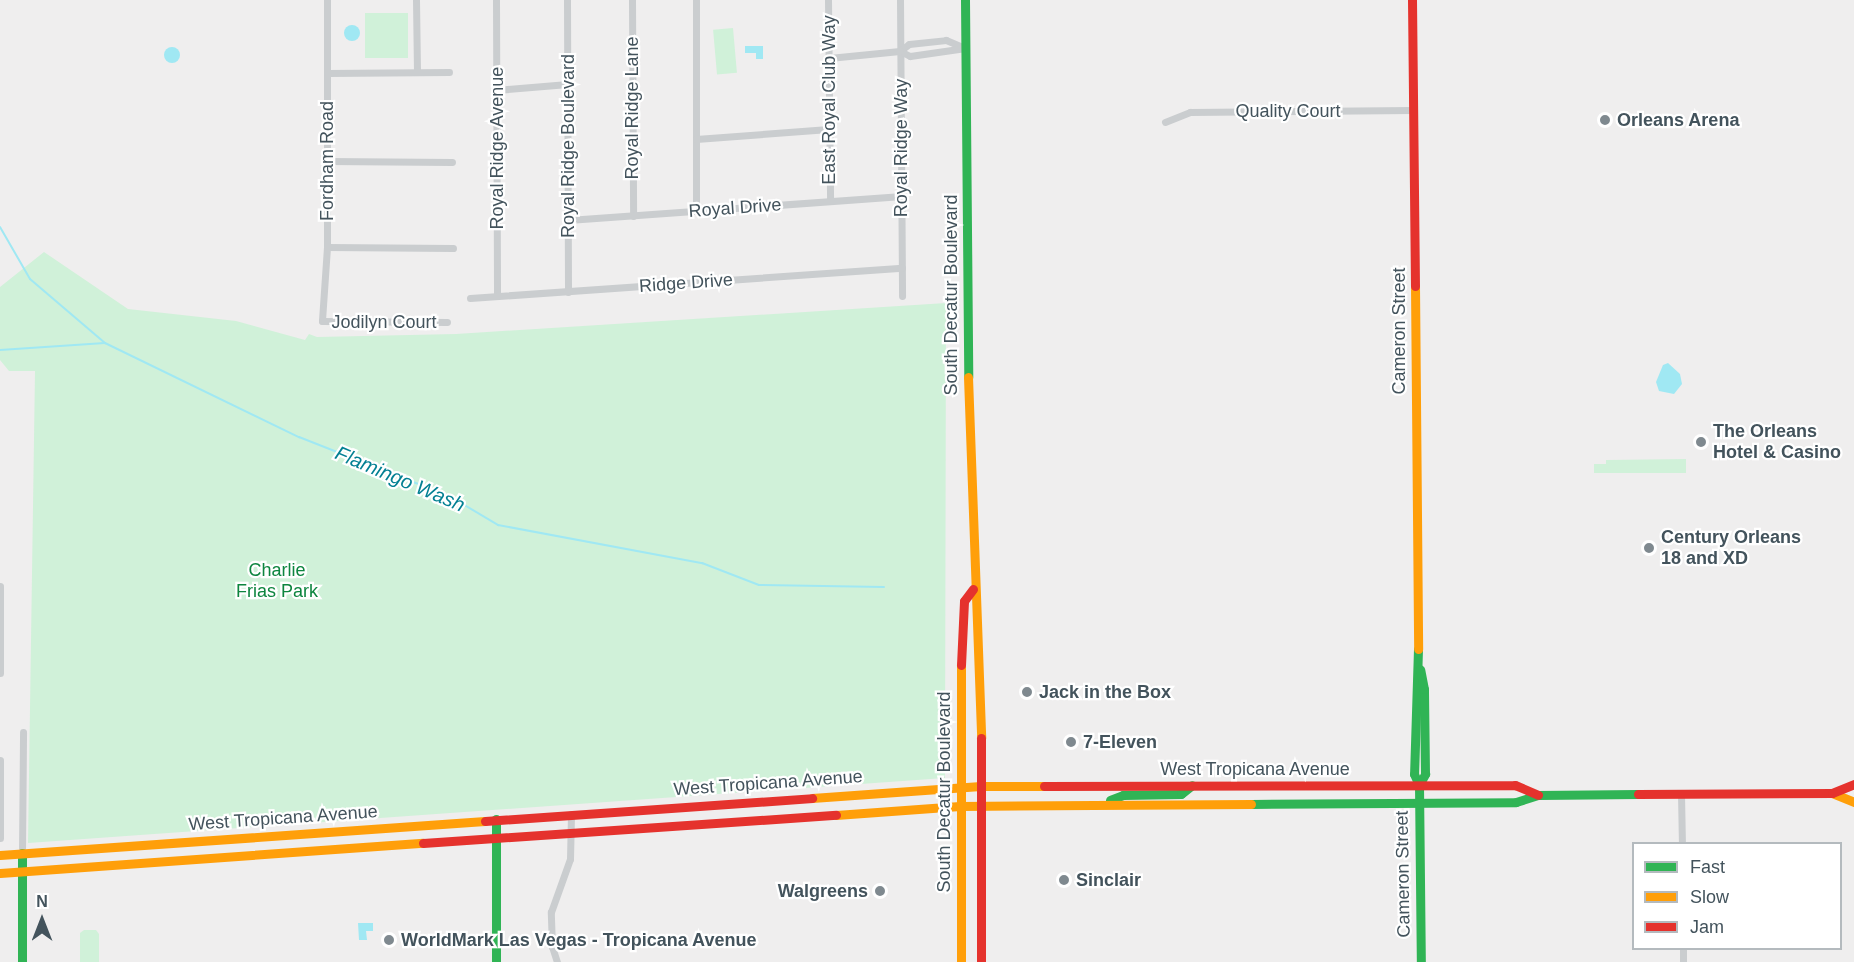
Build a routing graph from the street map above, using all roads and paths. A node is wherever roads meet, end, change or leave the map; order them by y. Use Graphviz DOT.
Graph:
graph roads {
  1 [pos="327,0"];
  2 [pos="416,0"];
  3 [pos="496,0"];
  4 [pos="567,0"];
  5 [pos="632,0"];
  6 [pos="696,0"];
  7 [pos="828,0"];
  8 [pos="900,0"];
  9 [pos="965,0"];
  10 [pos="1412,0"];
  11 [pos="965,48"];
  12 [pos="900,51"];
  13 [pos="829,58"];
  14 [pos="417,72"];
  15 [pos="449,72"];
  16 [pos="328,73"];
  17 [pos="568,84"];
  18 [pos="496,90"];
  19 [pos="1413,110"];
  20 [pos="1165,122"];
  21 [pos="829,129"];
  22 [pos="696,139"];
  23 [pos="327,161"];
  24 [pos="452,162"];
  25 [pos="902,196"];
  26 [pos="830,201"];
  27 [pos="696,211"];
  28 [pos="633,216"];
  29 [pos="568,220"];
  30 [pos="327,247"];
  31 [pos="453,248"];
  32 [pos="902,268"];
  33 [pos="568,292"];
  34 [pos="497,296"];
  35 [pos="902,296"];
  36 [pos="470,298"];
  37 [pos="322,321"];
  38 [pos="447,322"];
  39 [pos="0,586"];
  40 [pos="973,589"];
  41 [pos="0,673"];
  42 [pos="23,732"];
  43 [pos="2,760"];
  44 [pos="1854,784"];
  45 [pos="1192,785"];
  46 [pos="1419,785"];
  47 [pos="981,786"];
  48 [pos="960,787"];
  49 [pos="1832,793"];
  50 [pos="1681,794"];
  51 [pos="1538,795"];
  52 [pos="1854,802"];
  53 [pos="1101,803"];
  54 [pos="1419,803"];
  55 [pos="689,805"];
  56 [pos="981,805"];
  57 [pos="960,806"];
  58 [pos="571,814"];
  59 [pos="496,819"];
  60 [pos="690,824"];
  61 [pos="362,828"];
  62 [pos="572,833"];
  63 [pos="0,838"];
  64 [pos="496,838"];
  65 [pos="202,840"];
  66 [pos="188,841"];
  67 [pos="1682,842"];
  68 [pos="364,848"];
  69 [pos="22,853"];
  70 [pos="0,855"];
  71 [pos="204,859"];
  72 [pos="189,860"];
  73 [pos="22,872"];
  74 [pos="0,873"];
  75 [pos="22,962"];
  76 [pos="496,962"];
  77 [pos="557,962"];
  78 [pos="961,962"];
  79 [pos="981,962"];
  80 [pos="1421,962"];
  1 -- 16 [label="street, Fordham Road"];
  2 -- 14 [label="street"];
  3 -- 18 [label="street, Royal Ridge Avenue"];
  4 -- 17 [label="street, Royal Ridge Boulevard"];
  5 -- 28 [label="street, Royal Ridge Lane"];
  6 -- 22 [label="street"];
  7 -- 13 [label="street, East Royal Club Way"];
  8 -- 12 [label="street, Royal Ridge Way"];
  9 -- 11 [label="main road, South Decatur Boulevard"];
  10 -- 19 [label="main road, Cameron Street"];
  11 -- 12 [label="street"];
  11 -- 12 [label="street"];
  11 -- 40 [label="main road, South Decatur Boulevard"];
  12 -- 13 [label="street"];
  12 -- 25 [label="street, Royal Ridge Way"];
  13 -- 21 [label="street, East Royal Club Way"];
  14 -- 15 [label="street"];
  14 -- 16 [label="street"];
  16 -- 23 [label="street, Fordham Road"];
  17 -- 18 [label="street"];
  17 -- 29 [label="street, Royal Ridge Boulevard"];
  18 -- 34 [label="street, Royal Ridge Avenue"];
  19 -- 20 [label="street, Quality Court"];
  19 -- 46 [label="main road, Cameron Street"];
  21 -- 22 [label="street"];
  21 -- 26 [label="street, East Royal Club Way"];
  22 -- 27 [label="street"];
  23 -- 24 [label="street"];
  23 -- 30 [label="street, Fordham Road"];
  25 -- 26 [label="street, Royal Drive"];
  25 -- 32 [label="street, Royal Ridge Way"];
  26 -- 27 [label="street, Royal Drive"];
  27 -- 28 [label="street, Royal Drive"];
  28 -- 29 [label="street, Royal Drive"];
  29 -- 33 [label="street, Royal Ridge Boulevard"];
  30 -- 31 [label="street"];
  30 -- 37 [label="street, Fordham Road"];
  32 -- 33 [label="street, Ridge Drive"];
  32 -- 35 [label="street, Royal Ridge Way"];
  33 -- 34 [label="street, Ridge Drive"];
  34 -- 36 [label="street, Ridge Drive"];
  37 -- 38 [label="street, Jodilyn Court"];
  39 -- 41 [label="street"];
  40 -- 47 [label="main road, South Decatur Boulevard"];
  40 -- 48 [label="main road, South Decatur Boulevard"];
  42 -- 69 [label="street"];
  43 -- 63 [label="street"];
  44 -- 49 [label="main road, West Tropicana Avenue"];
  45 -- 46 [label="main road, West Tropicana Avenue"];
  45 -- 47 [label="main road, West Tropicana Avenue"];
  45 -- 53 [label="main road"];
  46 -- 51 [label="main road, West Tropicana Avenue"];
  46 -- 54 [label="main road, Cameron Street"];
  47 -- 48 [label="main road, West Tropicana Avenue"];
  47 -- 56 [label="main road, South Decatur Boulevard"];
  48 -- 55 [label="main road, West Tropicana Avenue"];
  48 -- 57 [label="main road, South Decatur Boulevard"];
  49 -- 50 [label="main road, West Tropicana Avenue"];
  49 -- 52 [label="main road, West Tropicana Avenue"];
  50 -- 51 [label="main road, West Tropicana Avenue"];
  50 -- 67 [label="street"];
  51 -- 54 [label="main road, West Tropicana Avenue"];
  53 -- 54 [label="main road, West Tropicana Avenue"];
  53 -- 56 [label="main road, West Tropicana Avenue"];
  54 -- 80 [label="main road, Cameron Street"];
  55 -- 58 [label="main road, West Tropicana Avenue"];
  55 -- 60 [label="main road"];
  56 -- 57 [label="main road, West Tropicana Avenue"];
  56 -- 79 [label="main road, South Decatur Boulevard"];
  57 -- 60 [label="main road, West Tropicana Avenue"];
  57 -- 78 [label="main road, South Decatur Boulevard"];
  58 -- 59 [label="main road, West Tropicana Avenue"];
  58 -- 62 [label="street"];
  59 -- 61 [label="main road, West Tropicana Avenue"];
  59 -- 64 [label="main road"];
  60 -- 62 [label="main road, West Tropicana Avenue"];
  61 -- 65 [label="main road, West Tropicana Avenue"];
  61 -- 68 [label="main road"];
  62 -- 64 [label="main road, West Tropicana Avenue"];
  62 -- 77 [label="street"];
  64 -- 68 [label="main road, West Tropicana Avenue"];
  64 -- 76 [label="main road"];
  65 -- 66 [label="main road, West Tropicana Avenue"];
  65 -- 71 [label="main road"];
  66 -- 69 [label="main road, West Tropicana Avenue"];
  66 -- 72 [label="main road"];
  68 -- 71 [label="main road, West Tropicana Avenue"];
  69 -- 70 [label="main road, West Tropicana Avenue"];
  69 -- 73 [label="main road"];
  71 -- 72 [label="main road, West Tropicana Avenue"];
  72 -- 73 [label="main road, West Tropicana Avenue"];
  73 -- 74 [label="main road, West Tropicana Avenue"];
  73 -- 75 [label="main road"];
}
